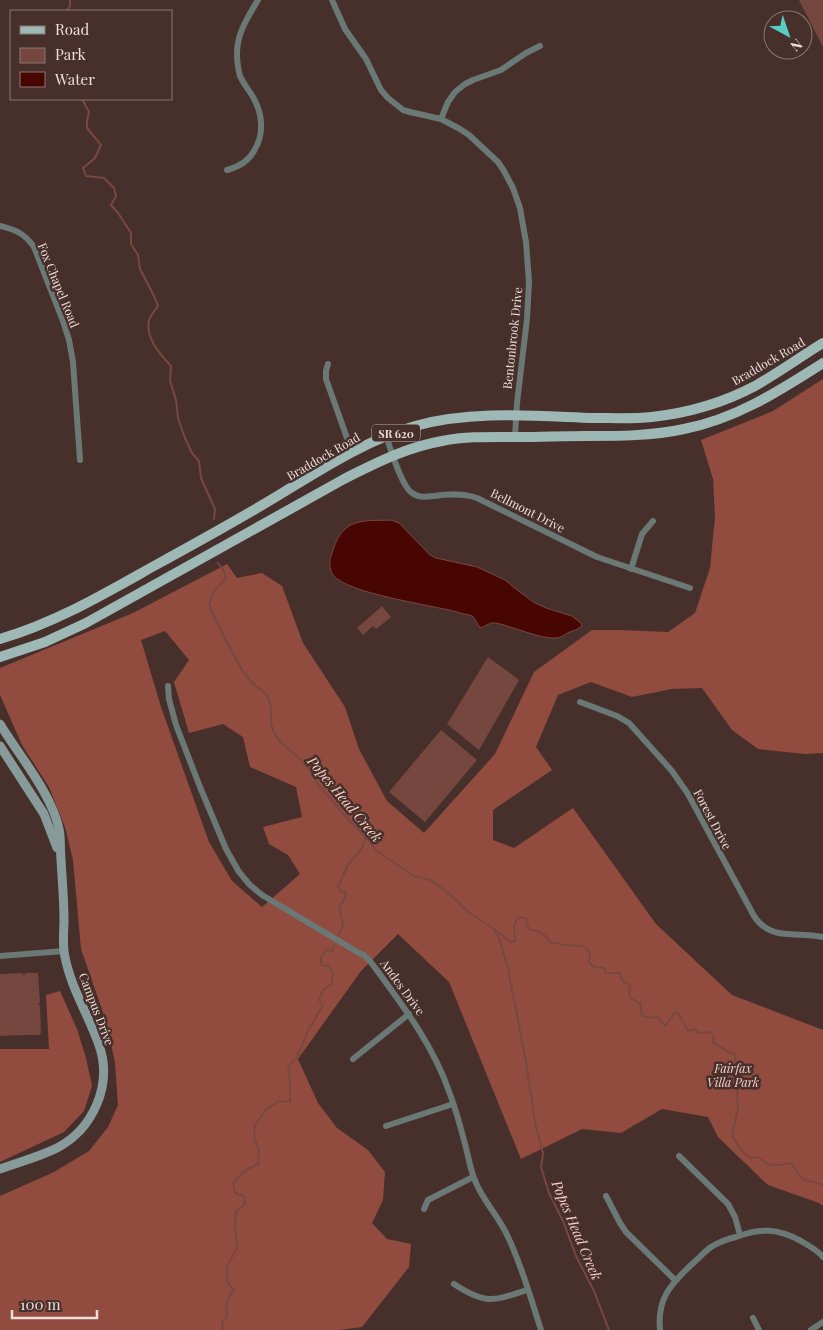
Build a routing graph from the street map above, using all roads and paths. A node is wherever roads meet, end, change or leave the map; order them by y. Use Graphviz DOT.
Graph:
graph roads {
  1 [pos="258,0"];
  2 [pos="332,0"];
  3 [pos="540,46"];
  4 [pos="441,119"];
  5 [pos="227,170"];
  6 [pos="0,226"];
  7 [pos="823,343"];
  8 [pos="823,362"];
  9 [pos="328,364"];
  10 [pos="517,416"];
  11 [pos="386,436"];
  12 [pos="515,437"];
  13 [pos="352,452"];
  14 [pos="393,455"];
  15 [pos="80,460"];
  16 [pos="653,521"];
  17 [pos="631,569"];
  18 [pos="690,588"];
  19 [pos="0,639"];
  20 [pos="0,657"];
  21 [pos="168,686"];
  22 [pos="580,702"];
  23 [pos="0,724"];
  24 [pos="0,746"];
  25 [pos="61,861"];
  26 [pos="823,937"];
  27 [pos="64,950"];
  28 [pos="0,956"];
  29 [pos="409,1014"];
  30 [pos="353,1059"];
  31 [pos="453,1104"];
  32 [pos="386,1126"];
  33 [pos="679,1156"];
  34 [pos="0,1169"];
  35 [pos="473,1177"];
  36 [pos="606,1196"];
  37 [pos="424,1209"];
  38 [pos="740,1235"];
  39 [pos="823,1256"];
  40 [pos="675,1280"];
  41 [pos="454,1284"];
  42 [pos="528,1290"];
  43 [pos="753,1318"];
  44 [pos="823,1322"];
  45 [pos="541,1330"];
  46 [pos="660,1330"];
  47 [pos="759,1330"];
  48 [pos="811,1330"];
  1 -- 5 [label="street"];
  2 -- 4 [label="street, Bentonbrook Drive"];
  3 -- 4 [label="street"];
  4 -- 10 [label="street, Bentonbrook Drive"];
  6 -- 15 [label="street, Fox Chapel Road"];
  7 -- 10 [label="main road, Braddock Road / SR 620"];
  8 -- 12 [label="main road, SR 620"];
  9 -- 13 [label="street"];
  10 -- 11 [label="main road, Braddock Road / SR 620"];
  10 -- 12 [label="street, Bentonbrook Drive"];
  11 -- 13 [label="main road, Braddock Road / SR 620"];
  11 -- 14 [label="street, Bellmont Drive"];
  12 -- 14 [label="main road, SR 620"];
  13 -- 19 [label="main road, Braddock Road / SR 620"];
  14 -- 17 [label="street, Bellmont Drive"];
  14 -- 20 [label="main road, SR 620"];
  16 -- 17 [label="street"];
  17 -- 18 [label="street, Bellmont Drive"];
  21 -- 29 [label="street, Andes Drive"];
  22 -- 26 [label="street, Forest Drive"];
  23 -- 25 [label="street, Campus Drive"];
  24 -- 25 [label="street, Campus Drive"];
  25 -- 27 [label="street, Campus Drive"];
  27 -- 28 [label="street"];
  27 -- 34 [label="street, Campus Drive"];
  29 -- 30 [label="street"];
  29 -- 31 [label="street, Andes Drive"];
  31 -- 32 [label="street"];
  31 -- 35 [label="street, Andes Drive"];
  33 -- 38 [label="street"];
  35 -- 37 [label="street"];
  35 -- 42 [label="street, Andes Drive"];
  36 -- 40 [label="street"];
  38 -- 39 [label="street"];
  38 -- 40 [label="street"];
  40 -- 46 [label="street"];
  41 -- 42 [label="street"];
  42 -- 45 [label="street, Andes Drive"];
  43 -- 47 [label="street"];
  44 -- 48 [label="street"];
}
